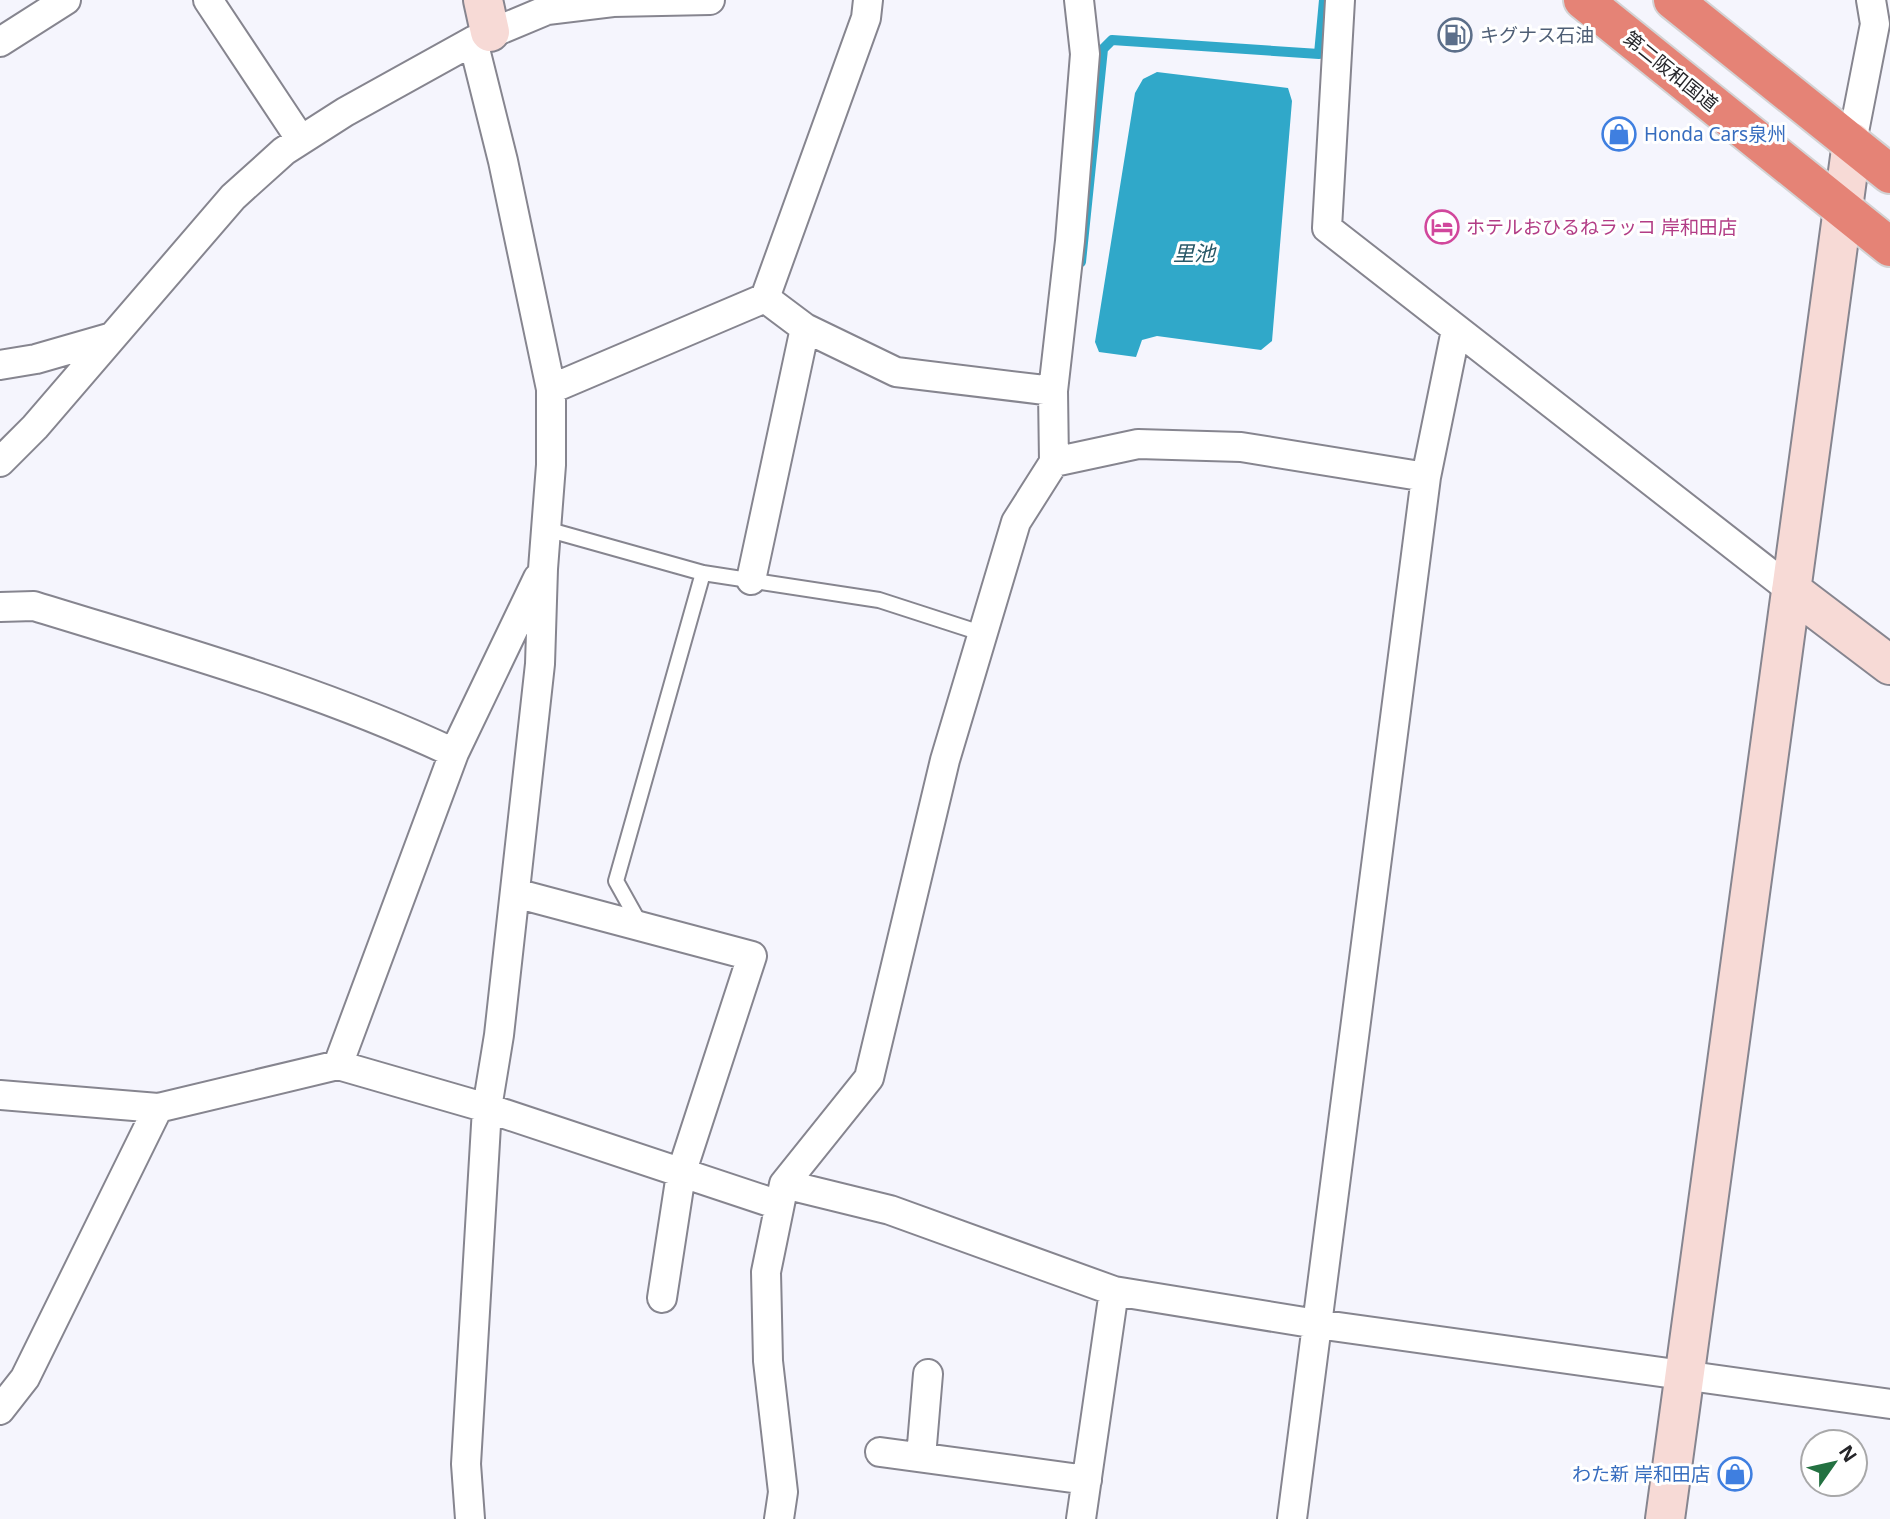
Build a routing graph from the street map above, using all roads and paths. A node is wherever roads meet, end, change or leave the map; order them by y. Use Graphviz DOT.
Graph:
graph roads {
  1 [pos="66,0"];
  2 [pos="208,0"];
  3 [pos="710,0"];
  4 [pos="867,0"];
  5 [pos="1079,0"];
  6 [pos="1340,0"];
  7 [pos="1583,0"];
  8 [pos="1672,0"];
  9 [pos="1871,0"];
  10 [pos="482,24"];
  11 [pos="0,42"];
  12 [pos="301,140"];
  13 [pos="1852,142"];
  14 [pos="1890,174"];
  15 [pos="1843,209"];
  16 [pos="1890,247"];
  17 [pos="765,298"];
  18 [pos="805,328"];
  19 [pos="1456,330"];
  20 [pos="109,338"];
  21 [pos="0,365"];
  22 [pos="551,389"];
  23 [pos="1053,391"];
  24 [pos="0,462"];
  25 [pos="1054,462"];
  26 [pos="1426,477"];
  27 [pos="546,529"];
  28 [pos="543,569"];
  29 [pos="703,573"];
  30 [pos="751,580"];
  31 [pos="1791,590"];
  32 [pos="0,607"];
  33 [pos="984,634"];
  34 [pos="1890,665"];
  35 [pos="454,753"];
  36 [pos="515,893"];
  37 [pos="641,927"];
  38 [pos="338,1065"];
  39 [pos="0,1095"];
  40 [pos="158,1108"];
  41 [pos="487,1108"];
  42 [pos="681,1174"];
  43 [pos="781,1194"];
  44 [pos="1114,1292"];
  45 [pos="662,1298"];
  46 [pos="1317,1324"];
  47 [pos="1685,1373"];
  48 [pos="928,1374"];
  49 [pos="1890,1404"];
  50 [pos="0,1410"];
  51 [pos="880,1452"];
  52 [pos="920,1457"];
  53 [pos="1087,1480"];
  54 [pos="470,1519"];
  55 [pos="779,1519"];
  56 [pos="1081,1519"];
  57 [pos="1292,1519"];
  58 [pos="1665,1519"];
  1 -- 11 [label="street"];
  2 -- 12 [label="street"];
  3 -- 10 [label="street"];
  4 -- 17 [label="street"];
  5 -- 23 [label="street"];
  6 -- 19 [label="street"];
  7 -- 15 [label="highway, 第二阪和国道"];
  8 -- 13 [label="highway"];
  9 -- 13 [label="street"];
  10 -- 12 [label="street"];
  10 -- 22 [label="street"];
  12 -- 20 [label="street"];
  13 -- 14 [label="highway"];
  13 -- 15 [label="street"];
  15 -- 16 [label="highway, 第二阪和国道"];
  15 -- 31 [label="street"];
  17 -- 18 [label="street"];
  17 -- 22 [label="street"];
  18 -- 23 [label="street"];
  18 -- 30 [label="street"];
  19 -- 26 [label="street"];
  19 -- 31 [label="street"];
  20 -- 21 [label="street"];
  20 -- 24 [label="street"];
  22 -- 27 [label="street"];
  23 -- 25 [label="street"];
  25 -- 26 [label="street"];
  25 -- 33 [label="street"];
  26 -- 46 [label="street"];
  27 -- 28 [label="street"];
  27 -- 29 [label="lane"];
  28 -- 35 [label="street"];
  28 -- 36 [label="street"];
  29 -- 30 [label="lane"];
  29 -- 37 [label="lane"];
  30 -- 33 [label="lane"];
  31 -- 34 [label="street"];
  31 -- 47 [label="street"];
  32 -- 35 [label="street"];
  33 -- 43 [label="street"];
  35 -- 38 [label="street"];
  36 -- 37 [label="street"];
  36 -- 41 [label="street"];
  37 -- 42 [label="street"];
  38 -- 40 [label="street"];
  38 -- 41 [label="street"];
  39 -- 40 [label="street"];
  40 -- 50 [label="street"];
  41 -- 42 [label="street"];
  41 -- 54 [label="street"];
  42 -- 43 [label="street"];
  42 -- 45 [label="street"];
  43 -- 44 [label="street"];
  43 -- 55 [label="street"];
  44 -- 46 [label="street"];
  44 -- 53 [label="street"];
  46 -- 47 [label="street"];
  46 -- 57 [label="street"];
  47 -- 49 [label="street"];
  47 -- 58 [label="street"];
  48 -- 52 [label="street"];
  51 -- 52 [label="street"];
  52 -- 53 [label="street"];
  53 -- 56 [label="street"];
}
